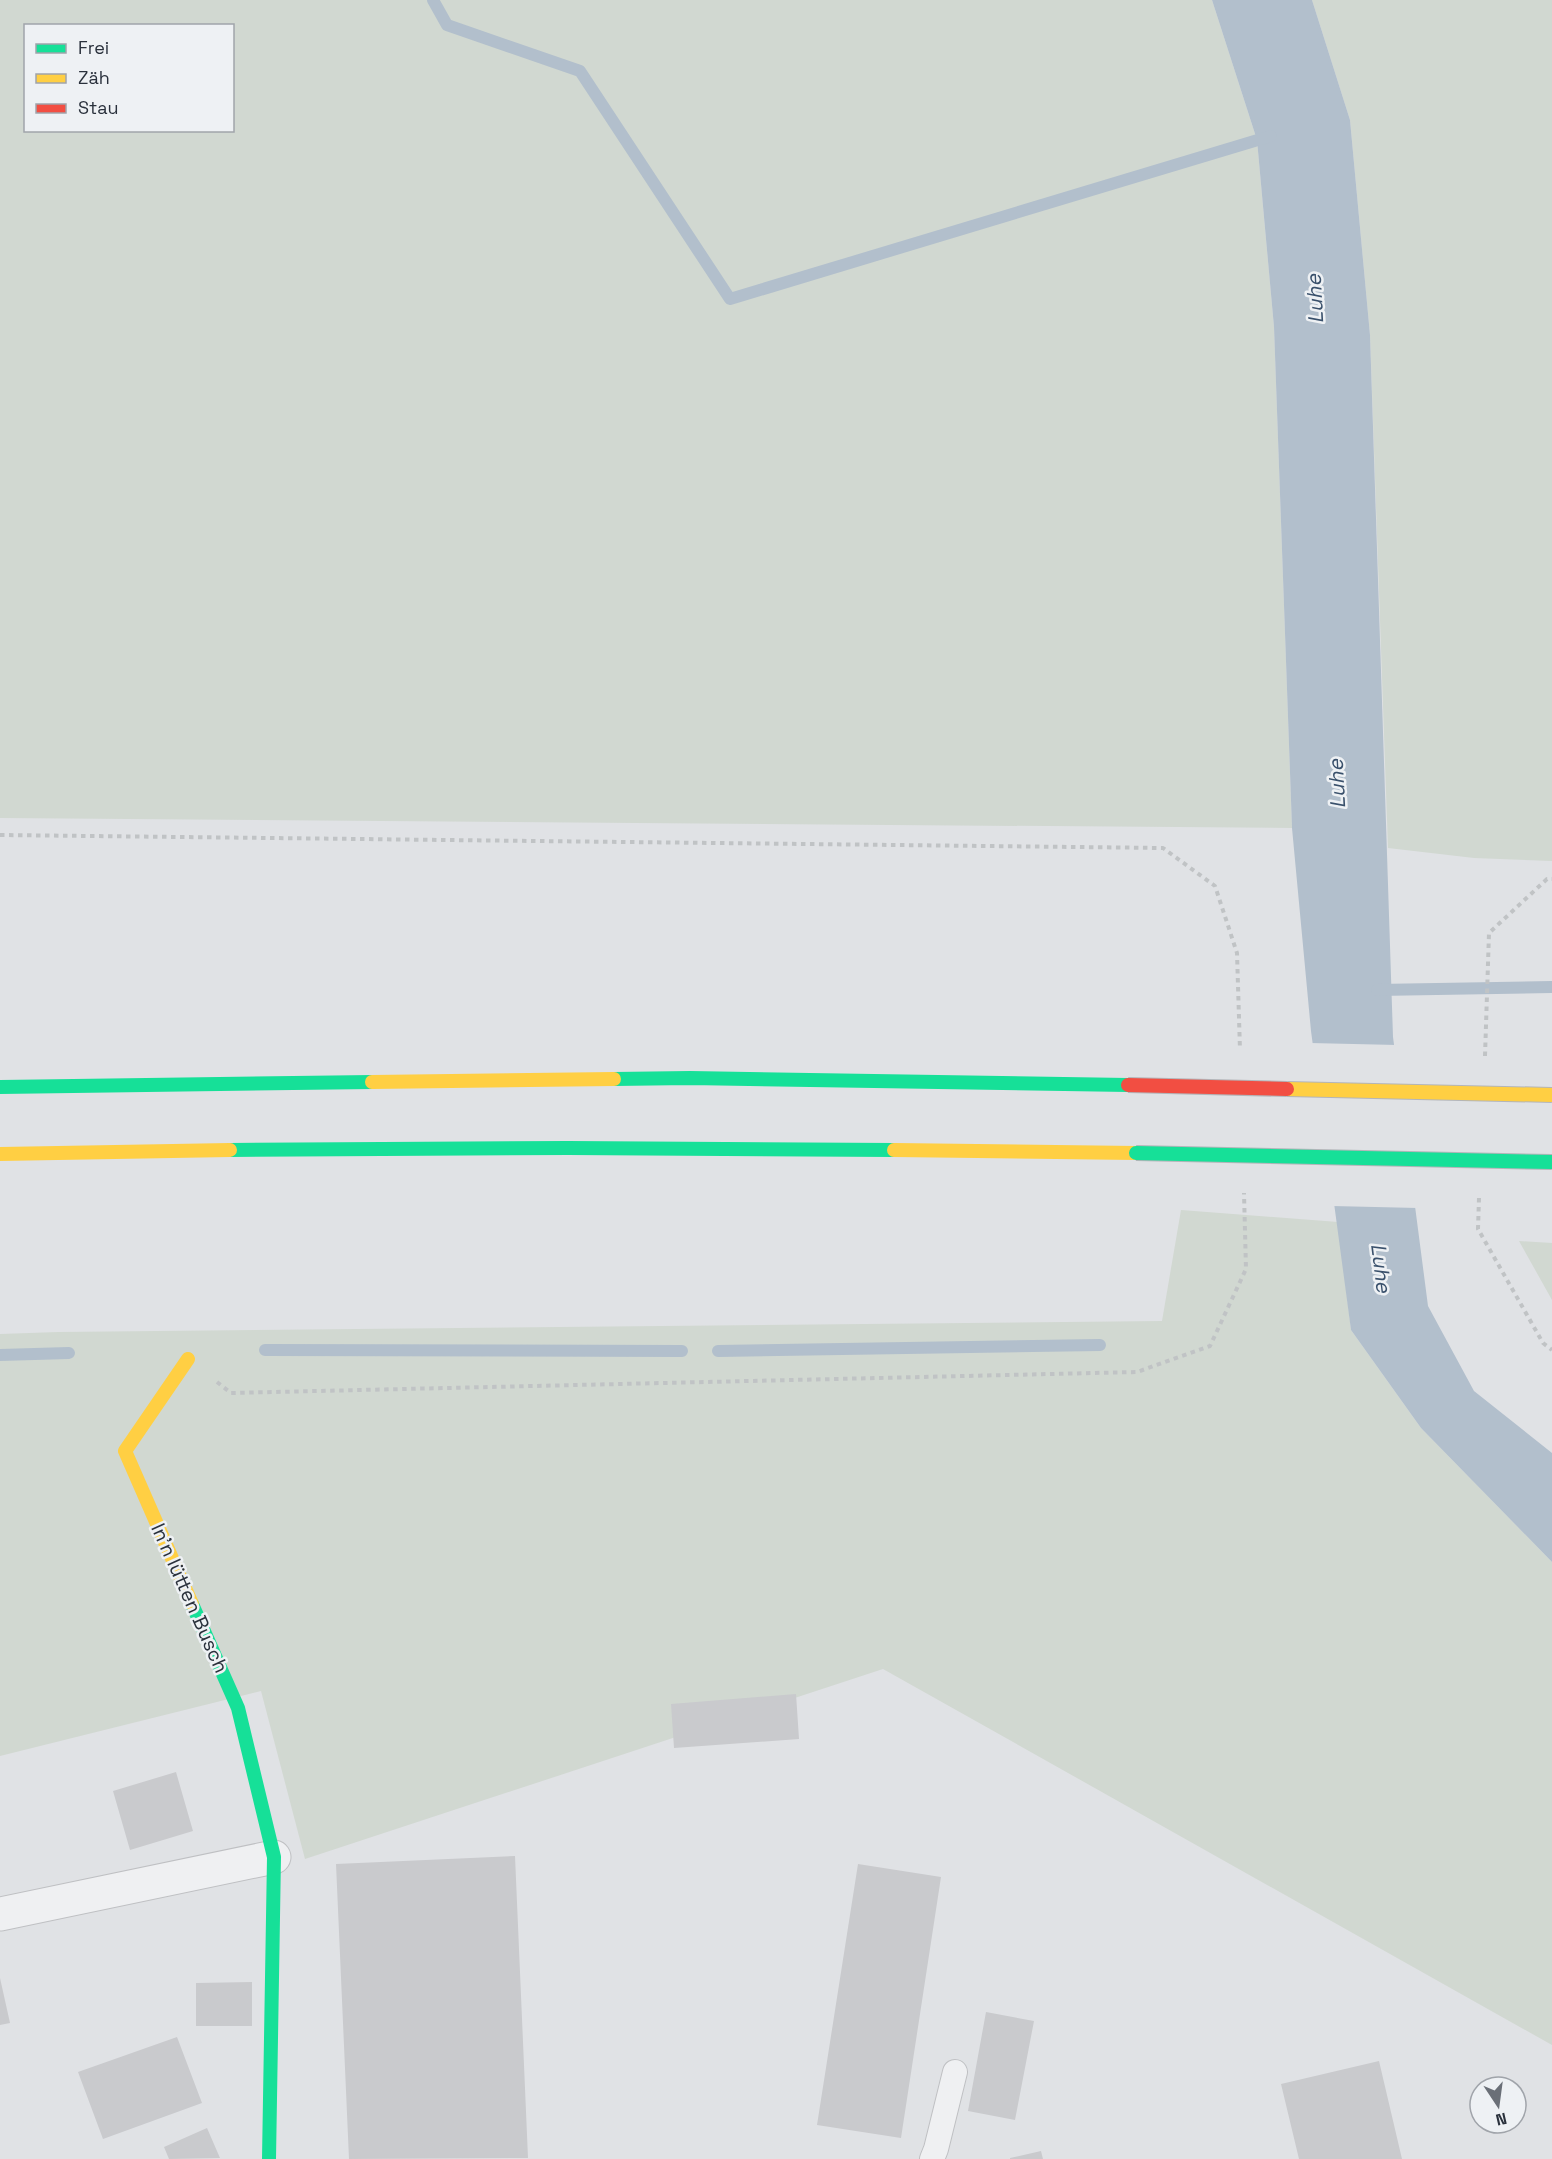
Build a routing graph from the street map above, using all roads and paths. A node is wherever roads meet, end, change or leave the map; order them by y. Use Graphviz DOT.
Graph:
graph roads {
  1 [pos="0,1087"];
  2 [pos="1552,1095"];
  3 [pos="0,1154"];
  4 [pos="1552,1162"];
  5 [pos="188,1359"];
  6 [pos="274,1857"];
  7 [pos="0,1914"];
  8 [pos="955,2072"];
  9 [pos="270,2159"];
  10 [pos="932,2159"];
  1 -- 2 [label="main road, bridge"];
  3 -- 4 [label="main road, bridge"];
  5 -- 6 [label="main road, In'n lütten Busch"];
  6 -- 7 [label="street"];
  6 -- 9 [label="main road, In'n lütten Busch"];
  8 -- 10 [label="lane"];
}
